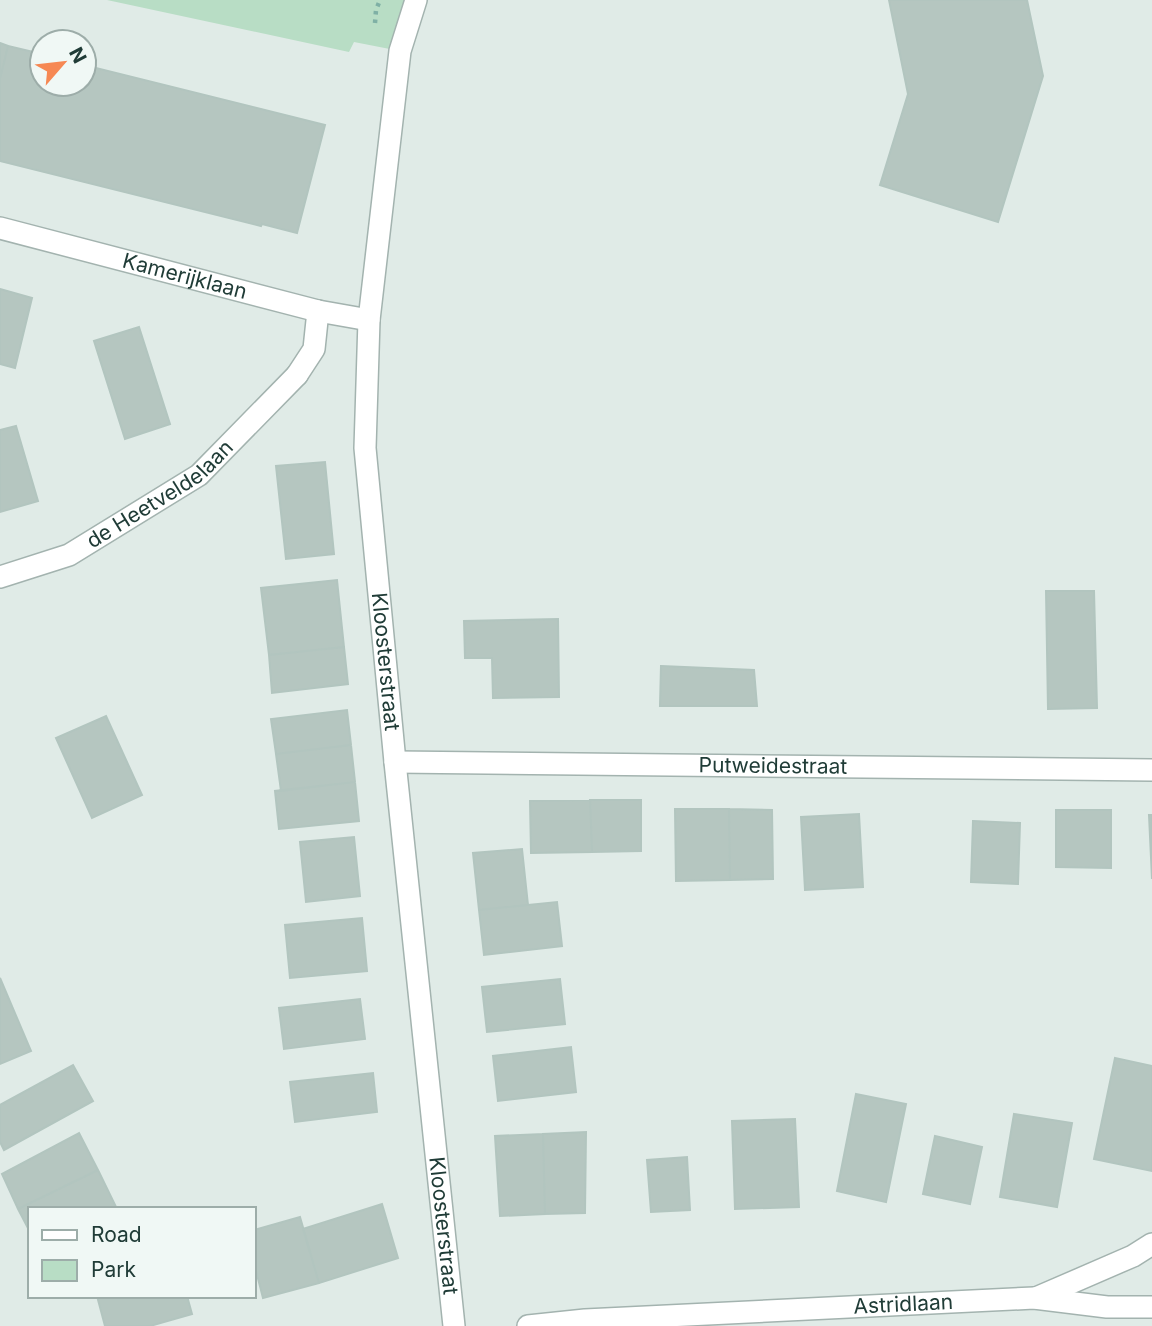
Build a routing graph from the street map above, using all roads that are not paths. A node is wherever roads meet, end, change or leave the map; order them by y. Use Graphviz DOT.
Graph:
graph roads {
  1 [pos="416,0"];
  2 [pos="0,229"];
  3 [pos="318,311"];
  4 [pos="369,320"];
  5 [pos="0,577"];
  6 [pos="395,762"];
  7 [pos="1152,770"];
  8 [pos="1152,1244"];
  9 [pos="1034,1298"];
  10 [pos="1152,1307"];
  11 [pos="1108,1317"];
  12 [pos="454,1326"];
  13 [pos="528,1326"];
  1 -- 4 [label="street, Kloosterstraat"];
  2 -- 3 [label="street, Kamerijklaan"];
  3 -- 4 [label="street, Kamerijklaan"];
  3 -- 5 [label="street, de Heetveldelaan"];
  4 -- 6 [label="street, Kloosterstraat"];
  6 -- 7 [label="street, Putweidestraat"];
  6 -- 12 [label="street, Kloosterstraat"];
  8 -- 9 [label="street"];
  9 -- 11 [label="street, Astridlaan"];
  9 -- 13 [label="street, Astridlaan"];
  10 -- 11 [label="street, Astridlaan"];
}
